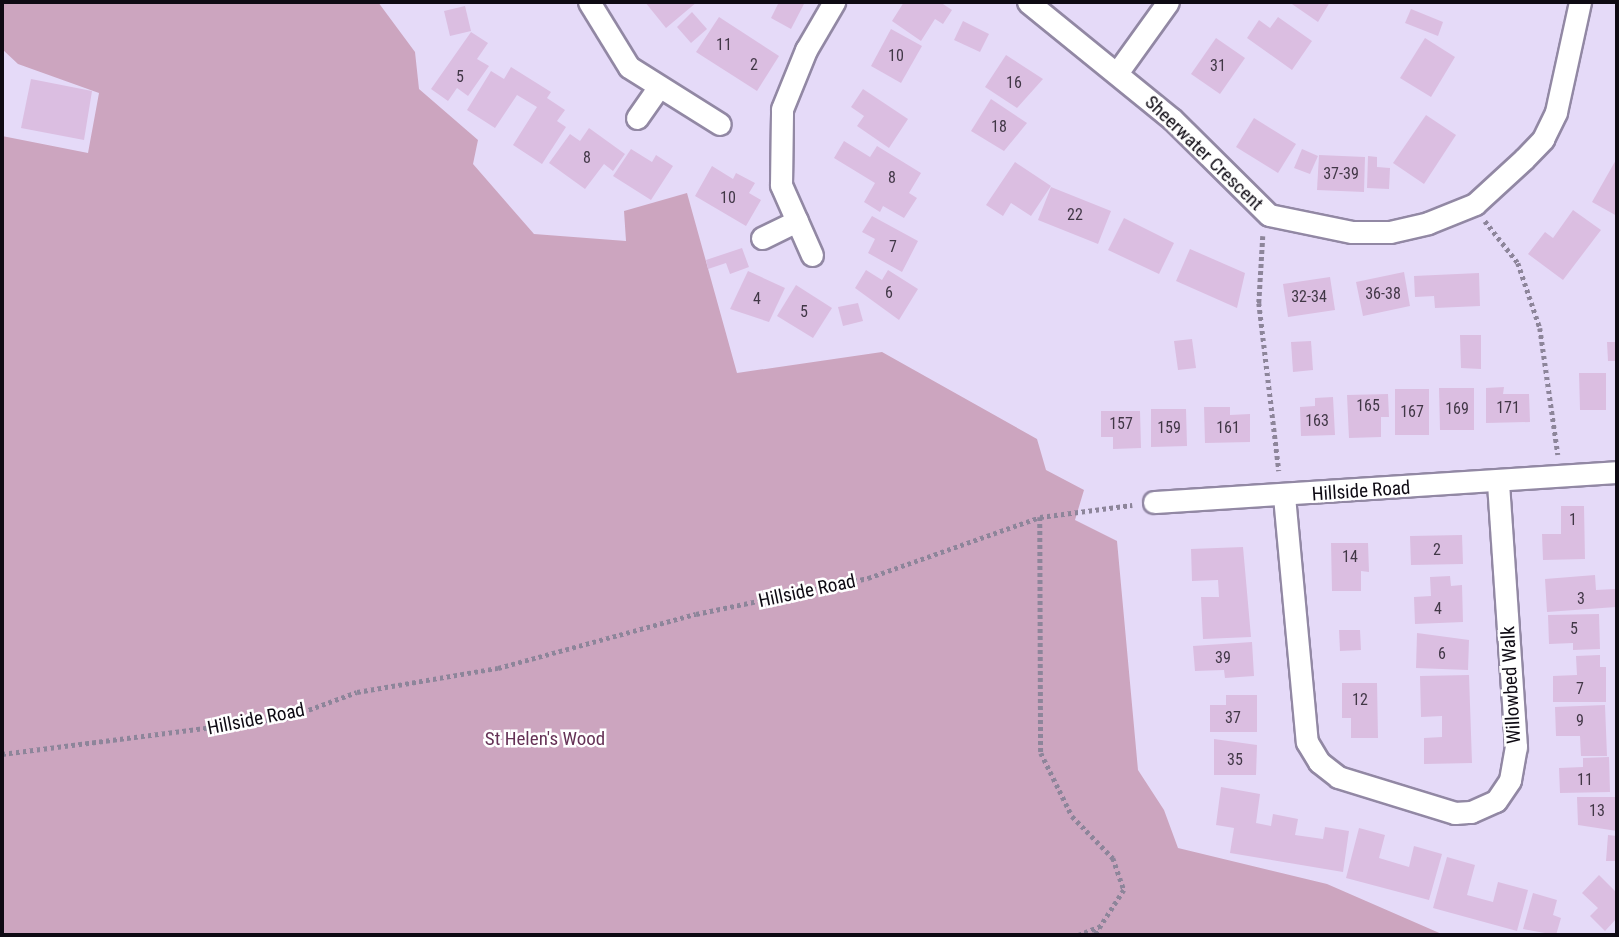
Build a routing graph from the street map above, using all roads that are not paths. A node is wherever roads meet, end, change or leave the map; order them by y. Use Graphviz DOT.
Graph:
graph roads {
  1 [pos="589,2"];
  2 [pos="834,2"];
  3 [pos="1028,2"];
  4 [pos="1168,2"];
  5 [pos="1580,2"];
  6 [pos="1117,73"];
  7 [pos="659,86"];
  8 [pos="637,118"];
  9 [pos="720,124"];
  10 [pos="797,221"];
  11 [pos="762,238"];
  12 [pos="812,255"];
  13 [pos="1617,472"];
  14 [pos="1498,482"];
  15 [pos="1284,496"];
  16 [pos="1154,502"];
  1 -- 7 [label="street"];
  2 -- 10 [label="street"];
  3 -- 6 [label="street, Sheerwater Crescent"];
  4 -- 6 [label="street"];
  5 -- 6 [label="street, Sheerwater Crescent"];
  7 -- 8 [label="street"];
  7 -- 9 [label="street"];
  10 -- 11 [label="street"];
  10 -- 12 [label="street"];
  13 -- 14 [label="street, Hillside Road"];
  14 -- 15 [label="street, Hillside Road"];
  14 -- 15 [label="street, Willowbed Walk"];
  15 -- 16 [label="street, Hillside Road"];
}
